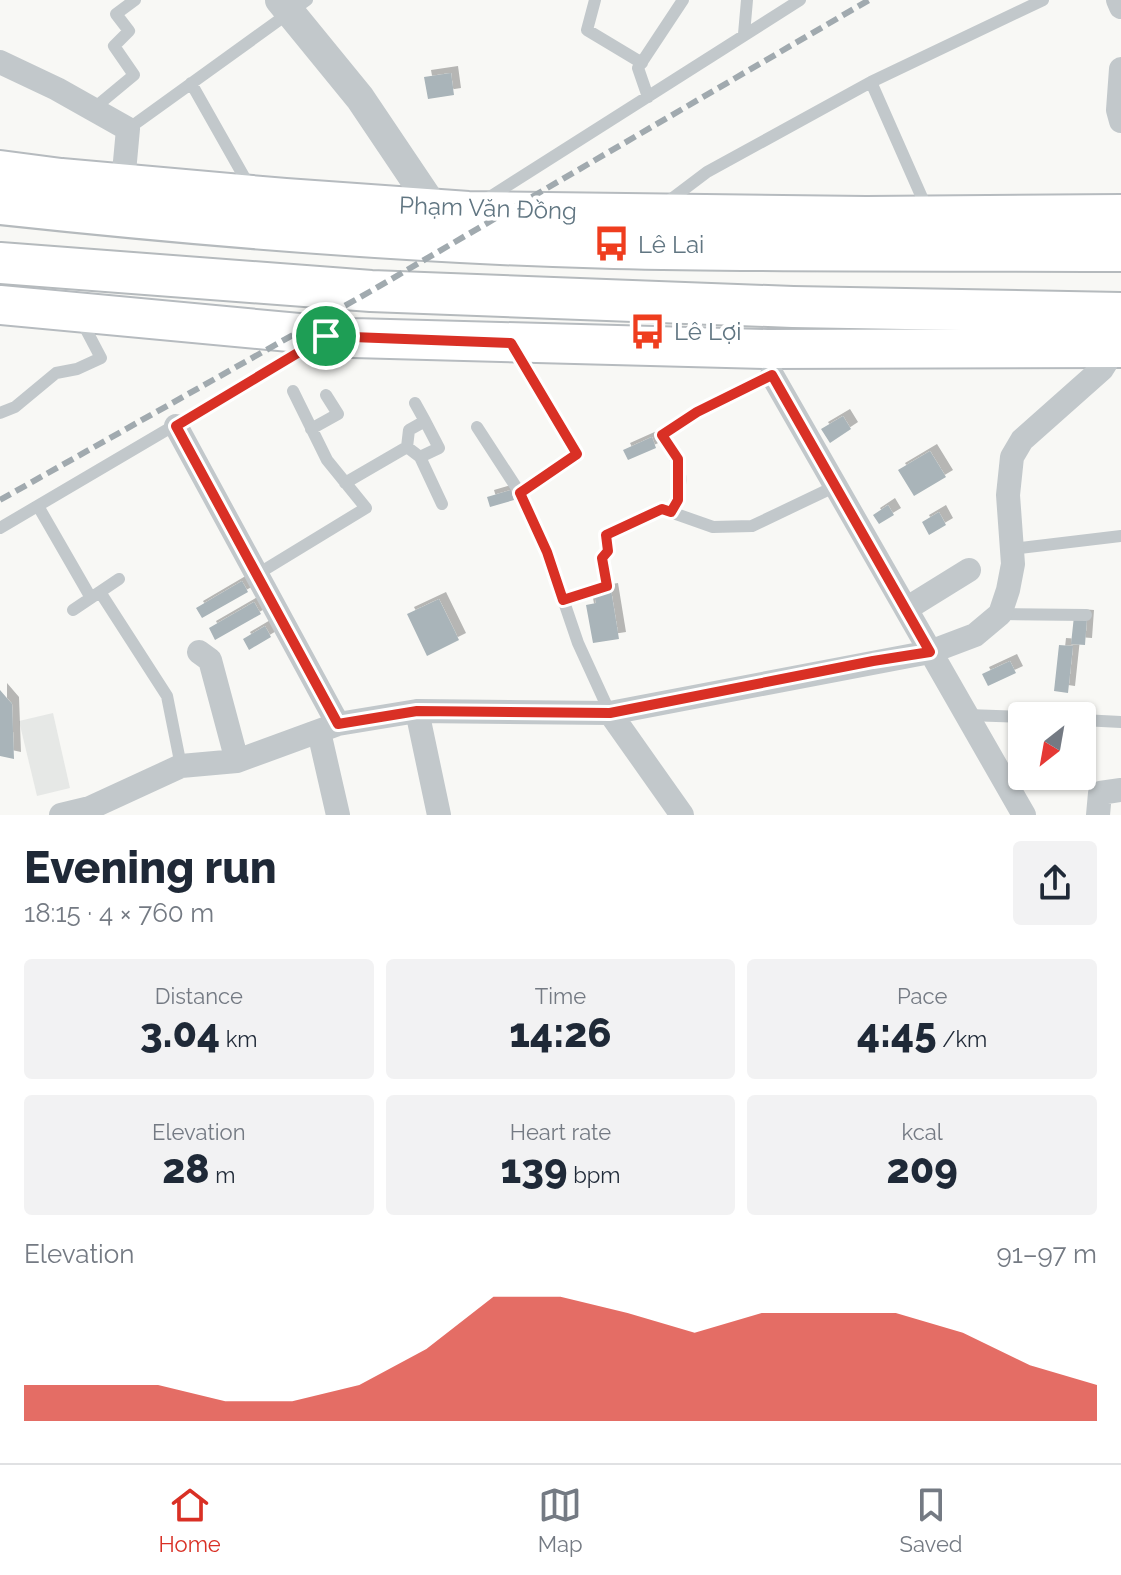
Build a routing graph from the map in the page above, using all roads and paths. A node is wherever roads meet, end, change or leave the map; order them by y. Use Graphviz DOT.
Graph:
graph roads {
  1 [pos="135,0"];
  2 [pos="595,0"];
  3 [pos="683,0"];
  4 [pos="747,0"];
  5 [pos="800,0"];
  6 [pos="1043,0"];
  7 [pos="1118,0"];
  8 [pos="292,4"];
  9 [pos="1121,7"];
  10 [pos="744,34"];
  11 [pos="0,62"];
  12 [pos="642,63"];
  13 [pos="1121,69"];
  14 [pos="871,82"];
  15 [pos="191,83"];
  16 [pos="648,97"];
  17 [pos="93,109"];
  18 [pos="1121,121"];
  19 [pos="128,129"];
  20 [pos="0,170"];
  21 [pos="123,183"];
  22 [pos="254,195"];
  23 [pos="0,204"];
  24 [pos="451,209"];
  25 [pos="654,212"];
  26 [pos="1121,214"];
  27 [pos="930,216"];
  28 [pos="1121,251"];
  29 [pos="0,263"];
  30 [pos="0,305"];
  31 [pos="77,313"];
  32 [pos="326,336"];
  33 [pos="1120,336"];
  34 [pos="511,343"];
  35 [pos="772,375"];
  36 [pos="293,391"];
  37 [pos="326,395"];
  38 [pos="415,403"];
  39 [pos="0,413"];
  40 [pos="425,421"];
  41 [pos="176,426"];
  42 [pos="477,427"];
  43 [pos="311,429"];
  44 [pos="407,447"];
  45 [pos="420,457"];
  46 [pos="345,483"];
  47 [pos="836,486"];
  48 [pos="520,493"];
  49 [pos="442,504"];
  50 [pos="38,506"];
  51 [pos="671,512"];
  52 [pos="0,528"];
  53 [pos="1121,536"];
  54 [pos="1012,549"];
  55 [pos="969,570"];
  56 [pos="256,575"];
  57 [pos="119,579"];
  58 [pos="96,595"];
  59 [pos="563,600"];
  60 [pos="906,609"];
  61 [pos="73,610"];
  62 [pos="1000,614"];
  63 [pos="1086,615"];
  64 [pos="199,652"];
  65 [pos="930,652"];
  66 [pos="417,711"];
  67 [pos="610,713"];
  68 [pos="967,715"];
  69 [pos="1008,716"];
  70 [pos="1096,721"];
  71 [pos="1121,722"];
  72 [pos="328,728"];
  73 [pos="237,761"];
  74 [pos="181,766"];
  75 [pos="1121,790"];
  76 [pos="61,815"];
  77 [pos="338,815"];
  78 [pos="439,815"];
  79 [pos="682,815"];
  80 [pos="1024,815"];
  81 [pos="1098,815"];
  1 -- 17 [label="lane"];
  2 -- 12 [label="lane"];
  3 -- 12 [label="lane"];
  4 -- 10 [label="lane"];
  5 -- 10 [label="lane"];
  6 -- 14 [label="lane"];
  7 -- 9 [label="street"];
  8 -- 15 [label="lane"];
  8 -- 24 [label="street"];
  10 -- 16 [label="lane"];
  11 -- 17 [label="street"];
  12 -- 16 [label="lane"];
  13 -- 18 [label="street"];
  14 -- 25 [label="lane"];
  14 -- 27 [label="lane"];
  15 -- 19 [label="lane"];
  15 -- 22 [label="lane"];
  16 -- 24 [label="lane"];
  17 -- 19 [label="street"];
  19 -- 21 [label="street"];
  20 -- 21 [label="main road, Phạm Văn Đồng"];
  21 -- 22 [label="main road, Phạm Văn Đồng"];
  22 -- 24 [label="main road, Phạm Văn Đồng"];
  23 -- 28 [label="highway, Phạm Văn Đồng"];
  24 -- 25 [label="main road, Phạm Văn Đồng"];
  25 -- 27 [label="main road, Phạm Văn Đồng"];
  26 -- 27 [label="main road, Phạm Văn Đồng"];
  29 -- 33 [label="highway"];
  30 -- 31 [label="main road"];
  31 -- 32 [label="main road"];
  31 -- 39 [label="lane"];
  32 -- 34 [label="main road"];
  32 -- 41 [label="lane"];
  33 -- 34 [label="main road"];
  33 -- 54 [label="street"];
  34 -- 48 [label="lane"];
  35 -- 47 [label="street"];
  35 -- 51 [label="lane"];
  36 -- 43 [label="lane"];
  37 -- 43 [label="lane"];
  38 -- 40 [label="lane"];
  40 -- 44 [label="lane"];
  40 -- 45 [label="lane"];
  41 -- 50 [label="lane"];
  41 -- 56 [label="street"];
  42 -- 48 [label="lane"];
  43 -- 46 [label="lane"];
  44 -- 45 [label="lane"];
  44 -- 46 [label="lane"];
  45 -- 49 [label="lane"];
  46 -- 56 [label="lane"];
  47 -- 51 [label="lane"];
  47 -- 60 [label="street"];
  48 -- 59 [label="lane"];
  50 -- 52 [label="lane"];
  50 -- 58 [label="lane"];
  51 -- 59 [label="lane"];
  53 -- 54 [label="lane"];
  54 -- 62 [label="street"];
  55 -- 60 [label="street"];
  56 -- 72 [label="street"];
  57 -- 58 [label="lane"];
  58 -- 61 [label="lane"];
  58 -- 74 [label="lane"];
  59 -- 67 [label="lane"];
  60 -- 65 [label="street"];
  62 -- 63 [label="lane"];
  62 -- 65 [label="street"];
  64 -- 73 [label="street"];
  65 -- 67 [label="street"];
  65 -- 68 [label="street"];
  66 -- 67 [label="street"];
  66 -- 72 [label="street"];
  66 -- 78 [label="street"];
  67 -- 79 [label="street"];
  68 -- 69 [label="lane"];
  68 -- 80 [label="street"];
  70 -- 71 [label="lane"];
  72 -- 73 [label="street"];
  72 -- 77 [label="street"];
  73 -- 74 [label="street"];
  74 -- 76 [label="street"];
  75 -- 81 [label="street"];
}
